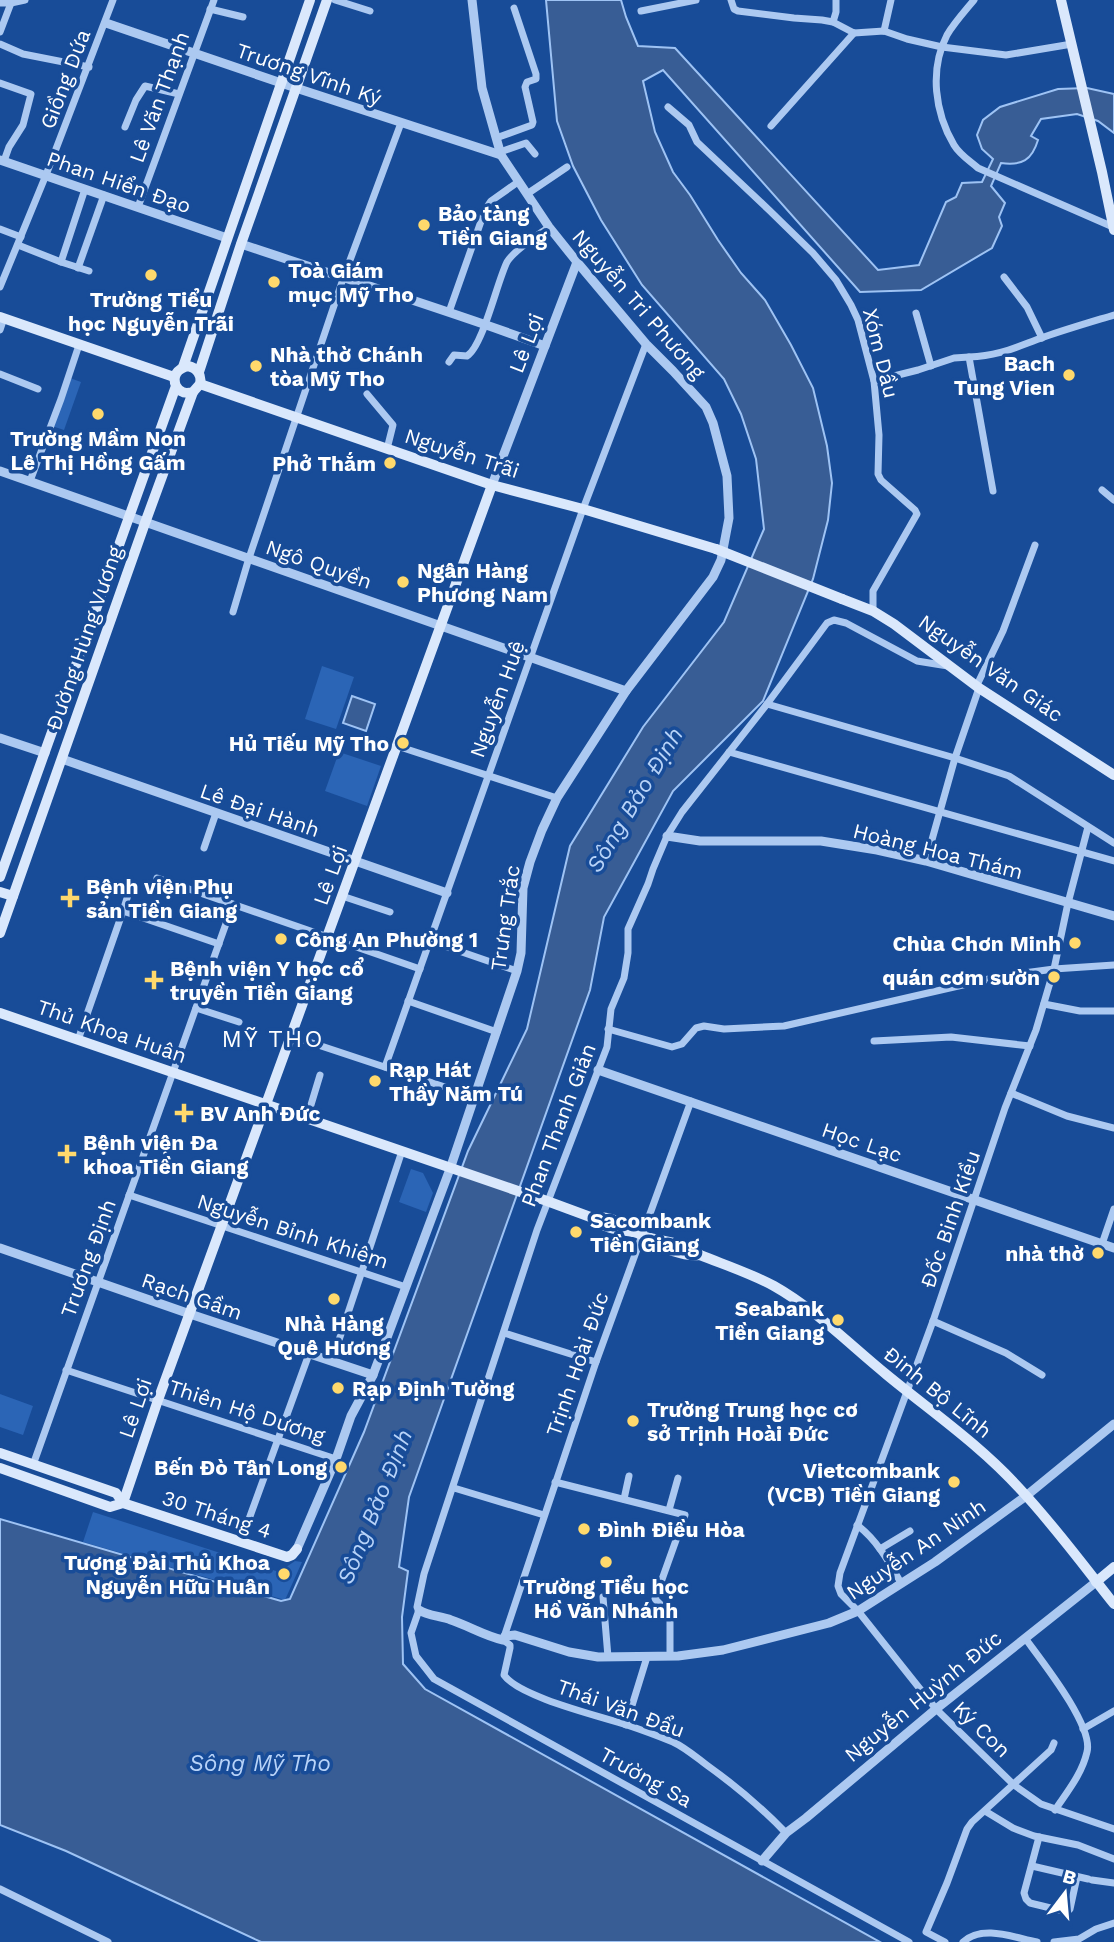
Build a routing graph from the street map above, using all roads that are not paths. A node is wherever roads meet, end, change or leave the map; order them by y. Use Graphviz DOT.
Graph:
graph roads {
  1 [pos="25,0"];
  2 [pos="113,0"];
  3 [pos="214,0"];
  4 [pos="310,0"];
  5 [pos="327,0"];
  6 [pos="335,0"];
  7 [pos="472,0"];
  8 [pos="696,0"];
  9 [pos="731,0"];
  10 [pos="836,0"];
  11 [pos="891,0"];
  12 [pos="974,0"];
  13 [pos="1061,0"];
  14 [pos="0,3"];
  15 [pos="11,3"];
  16 [pos="514,8"];
  17 [pos="211,9"];
  18 [pos="370,11"];
  19 [pos="640,11"];
  20 [pos="243,17"];
  21 [pos="833,22"];
  22 [pos="106,23"];
  23 [pos="884,31"];
  24 [pos="0,32"];
  25 [pos="854,33"];
  26 [pos="0,44"];
  27 [pos="942,47"];
  28 [pos="1072,47"];
  29 [pos="194,53"];
  30 [pos="89,67"];
  31 [pos="0,83"];
  32 [pos="280,83"];
  33 [pos="296,88"];
  34 [pos="179,94"];
  35 [pos="668,107"];
  36 [pos="401,123"];
  37 [pos="771,126"];
  38 [pos="125,127"];
  39 [pos="496,138"];
  40 [pos="501,153"];
  41 [pos="535,154"];
  42 [pos="1,161"];
  43 [pos="566,167"];
  44 [pos="46,175"];
  45 [pos="519,182"];
  46 [pos="85,189"];
  47 [pos="527,194"];
  48 [pos="104,195"];
  49 [pos="138,207"];
  50 [pos="1113,222"];
  51 [pos="549,227"];
  52 [pos="0,229"];
  53 [pos="227,238"];
  54 [pos="20,241"];
  55 [pos="241,244"];
  56 [pos="61,262"];
  57 [pos="577,262"];
  58 [pos="78,268"];
  59 [pos="89,271"];
  60 [pos="1004,277"];
  61 [pos="343,279"];
  62 [pos="0,287"];
  63 [pos="449,312"];
  64 [pos="916,313"];
  65 [pos="1114,315"];
  66 [pos="2,318"];
  67 [pos="485,324"];
  68 [pos="0,330"];
  69 [pos="1042,338"];
  70 [pos="646,344"];
  71 [pos="79,345"];
  72 [pos="545,346"];
  73 [pos="969,357"];
  74 [pos="449,362"];
  75 [pos="931,366"];
  76 [pos="183,367"];
  77 [pos="199,372"];
  78 [pos="0,374"];
  79 [pos="175,381"];
  80 [pos="874,381"];
  81 [pos="197,388"];
  82 [pos="38,389"];
  83 [pos="367,394"];
  84 [pos="297,418"];
  85 [pos="387,449"];
  86 [pos="0,471"];
  87 [pos="30,481"];
  88 [pos="492,485"];
  89 [pos="1102,490"];
  90 [pos="993,491"];
  91 [pos="1114,500"];
  92 [pos="583,509"];
  93 [pos="128,517"];
  94 [pos="145,523"];
  95 [pos="1035,545"];
  96 [pos="249,558"];
  97 [pos="720,560"];
  98 [pos="842,599"];
  99 [pos="873,611"];
  100 [pos="233,612"];
  101 [pos="440,626"];
  102 [pos="530,659"];
  103 [pos="953,667"];
  104 [pos="978,687"];
  105 [pos="626,691"];
  106 [pos="767,705"];
  107 [pos="0,738"];
  108 [pos="397,746"];
  109 [pos="729,752"];
  110 [pos="45,753"];
  111 [pos="955,758"];
  112 [pos="62,759"];
  113 [pos="489,775"];
  114 [pos="1114,775"];
  115 [pos="557,798"];
  116 [pos="939,811"];
  117 [pos="216,813"];
  118 [pos="1088,827"];
  119 [pos="667,836"];
  120 [pos="1114,844"];
  121 [pos="204,848"];
  122 [pos="1081,852"];
  123 [pos="3,860"];
  124 [pos="926,861"];
  125 [pos="1114,861"];
  126 [pos="355,862"];
  127 [pos="0,877"];
  128 [pos="157,878"];
  129 [pos="0,892"];
  130 [pos="447,893"];
  131 [pos="128,895"];
  132 [pos="13,896"];
  133 [pos="342,896"];
  134 [pos="1068,903"];
  135 [pos="233,904"];
  136 [pos="123,911"];
  137 [pos="390,912"];
  138 [pos="1114,916"];
  139 [pos="0,933"];
  140 [pos="327,937"];
  141 [pos="430,941"];
  142 [pos="219,944"];
  143 [pos="1114,965"];
  144 [pos="420,969"];
  145 [pos="1054,969"];
  146 [pos="517,971"];
  147 [pos="408,1001"];
  148 [pos="1044,1004"];
  149 [pos="196,1009"];
  150 [pos="1114,1011"];
  151 [pos="0,1013"];
  152 [pos="239,1023"];
  153 [pos="608,1029"];
  154 [pos="497,1032"];
  155 [pos="291,1036"];
  156 [pos="78,1040"];
  157 [pos="874,1041"];
  158 [pos="1030,1045"];
  159 [pos="385,1067"];
  160 [pos="598,1070"];
  161 [pos="173,1072"];
  162 [pos="320,1075"];
  163 [pos="1011,1093"];
  164 [pos="475,1097"];
  165 [pos="691,1101"];
  166 [pos="267,1104"];
  167 [pos="307,1118"];
  168 [pos="1114,1128"];
  169 [pos="401,1151"];
  170 [pos="454,1170"];
  171 [pos="129,1195"];
  172 [pos="535,1197"];
  173 [pos="976,1200"];
  174 [pos="547,1201"];
  175 [pos="1114,1209"];
  176 [pos="222,1226"];
  177 [pos="641,1235"];
  178 [pos="1102,1244"];
  179 [pos="0,1248"];
  180 [pos="1114,1248"];
  181 [pos="362,1272"];
  182 [pos="97,1282"];
  183 [pos="406,1287"];
  184 [pos="190,1314"];
  185 [pos="933,1321"];
  186 [pos="504,1333"];
  187 [pos="309,1354"];
  188 [pos="332,1362"];
  189 [pos="596,1362"];
  190 [pos="66,1370"];
  191 [pos="373,1375"];
  192 [pos="1042,1375"];
  193 [pos="907,1392"];
  194 [pos="158,1400"];
  195 [pos="1114,1424"];
  196 [pos="279,1440"];
  197 [pos="0,1453"];
  198 [pos="336,1459"];
  199 [pos="33,1465"];
  200 [pos="0,1468"];
  201 [pos="629,1476"];
  202 [pos="29,1478"];
  203 [pos="678,1478"];
  204 [pos="555,1482"];
  205 [pos="454,1488"];
  206 [pos="1026,1496"];
  207 [pos="624,1499"];
  208 [pos="122,1503"];
  209 [pos="668,1510"];
  210 [pos="544,1515"];
  211 [pos="857,1525"];
  212 [pos="910,1531"];
  213 [pos="241,1541"];
  214 [pos="297,1549"];
  215 [pos="880,1549"];
  216 [pos="1114,1567"];
  217 [pos="1097,1581"];
  218 [pos="901,1583"];
  219 [pos="603,1597"];
  220 [pos="1114,1604"];
  221 [pos="419,1611"];
  222 [pos="858,1611"];
  223 [pos="504,1638"];
  224 [pos="1025,1638"];
  225 [pos="670,1656"];
  226 [pos="608,1657"];
  227 [pos="647,1657"];
  228 [pos="936,1709"];
  229 [pos="1114,1711"];
  230 [pos="626,1725"];
  231 [pos="1083,1729"];
  232 [pos="1054,1743"];
  233 [pos="1014,1785"];
  234 [pos="1055,1810"];
  235 [pos="985,1811"];
  236 [pos="1114,1829"];
  237 [pos="786,1833"];
  238 [pos="1039,1837"];
  239 [pos="1114,1859"];
  240 [pos="762,1861"];
  241 [pos="1032,1866"];
  242 [pos="1077,1877"];
  243 [pos="1114,1884"];
  244 [pos="0,1889"];
  245 [pos="1114,1923"];
  246 [pos="108,1942"];
  247 [pos="909,1942"];
  248 [pos="945,1942"];
  249 [pos="963,1942"];
  250 [pos="1037,1942"];
  251 [pos="1054,1942"];
  1 -- 15 [label="street"];
  2 -- 22 [label="street, Giồng Dứa"];
  3 -- 17 [label="street, Lê Văn Thạnh"];
  4 -- 32 [label="main road"];
  5 -- 33 [label="main road"];
  6 -- 18 [label="street"];
  7 -- 39 [label="street, Nguyễn Tri Phương"];
  8 -- 19 [label="street"];
  9 -- 21 [label="street"];
  10 -- 21 [label="street"];
  11 -- 23 [label="street"];
  12 -- 27 [label="street"];
  13 -- 28 [label="main road"];
  14 -- 15 [label="street"];
  15 -- 24 [label="street"];
  16 -- 39 [label="street"];
  17 -- 20 [label="street"];
  17 -- 29 [label="street, Lê Văn Thạnh"];
  21 -- 25 [label="street"];
  22 -- 29 [label="street, Trương Vĩnh Ký"];
  22 -- 30 [label="street, Giồng Dứa"];
  23 -- 25 [label="street"];
  23 -- 27 [label="street"];
  25 -- 37 [label="street"];
  26 -- 30 [label="street"];
  27 -- 28 [label="street"];
  27 -- 50 [label="street"];
  28 -- 50 [label="main road"];
  29 -- 32 [label="street, Trương Vĩnh Ký"];
  29 -- 34 [label="street, Lê Văn Thạnh"];
  30 -- 44 [label="street, Giồng Dứa"];
  31 -- 42 [label="street"];
  32 -- 33 [label="street, Trương Vĩnh Ký"];
  32 -- 53 [label="main road"];
  33 -- 36 [label="street, Trương Vĩnh Ký"];
  33 -- 55 [label="main road"];
  34 -- 38 [label="street"];
  34 -- 49 [label="street, Lê Văn Thạnh"];
  35 -- 80 [label="street, Xóm Dầu"];
  36 -- 40 [label="street, Trương Vĩnh Ký"];
  36 -- 61 [label="street"];
  39 -- 40 [label="street, Nguyễn Tri Phương"];
  40 -- 41 [label="street"];
  40 -- 45 [label="street, Nguyễn Tri Phương"];
  42 -- 44 [label="street, Phan Hiển Đạo"];
  43 -- 47 [label="street"];
  44 -- 46 [label="street, Phan Hiển Đạo"];
  44 -- 54 [label="street, Giồng Dứa"];
  45 -- 47 [label="street, Nguyễn Tri Phương"];
  45 -- 63 [label="street"];
  46 -- 48 [label="street, Phan Hiển Đạo"];
  46 -- 56 [label="street"];
  47 -- 51 [label="street, Nguyễn Tri Phương"];
  48 -- 49 [label="street, Phan Hiển Đạo"];
  48 -- 58 [label="street"];
  49 -- 53 [label="street, Phan Hiển Đạo"];
  51 -- 57 [label="street, Nguyễn Tri Phương"];
  51 -- 67 [label="street"];
  52 -- 54 [label="street"];
  53 -- 76 [label="main road"];
  54 -- 56 [label="street"];
  54 -- 62 [label="street, Giồng Dứa"];
  55 -- 61 [label="street"];
  55 -- 77 [label="main road"];
  56 -- 58 [label="street"];
  57 -- 70 [label="street, Nguyễn Tri Phương"];
  57 -- 72 [label="street, Lê Lợi"];
  58 -- 59 [label="street"];
  60 -- 69 [label="street"];
  61 -- 63 [label="street"];
  61 -- 84 [label="street"];
  63 -- 67 [label="street"];
  64 -- 75 [label="street"];
  65 -- 69 [label="street"];
  66 -- 68 [label="street"];
  66 -- 71 [label="main road, Nguyễn Trãi"];
  67 -- 72 [label="street"];
  67 -- 74 [label="street"];
  69 -- 73 [label="street"];
  70 -- 92 [label="street, Nguyễn Huệ"];
  70 -- 97 [label="street, Nguyễn Tri Phương"];
  71 -- 79 [label="main road, Nguyễn Trãi"];
  71 -- 87 [label="street"];
  72 -- 88 [label="street, Lê Lợi"];
  73 -- 75 [label="street"];
  73 -- 90 [label="street"];
  75 -- 80 [label="street"];
  76 -- 77 [label="main road"];
  76 -- 79 [label="main road"];
  77 -- 81 [label="main road"];
  78 -- 82 [label="street"];
  79 -- 81 [label="main road, Nguyễn Trãi"];
  79 -- 93 [label="main road, Đường Hùng Vương"];
  80 -- 99 [label="street, Xóm Dầu"];
  81 -- 84 [label="main road, Nguyễn Trãi"];
  81 -- 94 [label="main road, Đường Hùng Vương"];
  83 -- 85 [label="street"];
  84 -- 85 [label="main road, Nguyễn Trãi"];
  84 -- 96 [label="street"];
  85 -- 88 [label="main road, Nguyễn Trãi"];
  86 -- 87 [label="street, Ngô Quyền"];
  87 -- 93 [label="street, Ngô Quyền"];
  88 -- 92 [label="main road, Nguyễn Trãi"];
  88 -- 101 [label="main road, Lê Lợi"];
  89 -- 91 [label="street"];
  92 -- 98 [label="main road, Nguyễn Trãi, bridge"];
  92 -- 102 [label="street, Nguyễn Huệ"];
  93 -- 94 [label="street, Ngô Quyền"];
  93 -- 110 [label="main road, Đường Hùng Vương"];
  94 -- 96 [label="street, Ngô Quyền"];
  94 -- 112 [label="main road, Đường Hùng Vương"];
  95 -- 104 [label="street"];
  96 -- 100 [label="street"];
  96 -- 101 [label="street, Ngô Quyền"];
  97 -- 105 [label="street, Trưng Trắc"];
  98 -- 99 [label="main road, Nguyễn Văn Giác"];
  99 -- 103 [label="main road, Nguyễn Văn Giác"];
  101 -- 102 [label="street, Ngô Quyền"];
  101 -- 108 [label="main road, Lê Lợi"];
  102 -- 105 [label="street, Ngô Quyền"];
  102 -- 113 [label="street, Nguyễn Huệ"];
  103 -- 104 [label="main road, Nguyễn Văn Giác"];
  103 -- 106 [label="street, Phan Thanh Giản"];
  104 -- 111 [label="street"];
  104 -- 114 [label="main road, Nguyễn Văn Giác"];
  105 -- 115 [label="street, Trưng Trắc"];
  106 -- 109 [label="street, Phan Thanh Giản"];
  106 -- 111 [label="street"];
  107 -- 110 [label="street"];
  108 -- 113 [label="street"];
  108 -- 126 [label="main road, Lê Lợi"];
  109 -- 116 [label="street"];
  109 -- 119 [label="street, Phan Thanh Giản"];
  110 -- 112 [label="main road"];
  110 -- 123 [label="main road, Đường Hùng Vương"];
  111 -- 116 [label="street"];
  111 -- 118 [label="street"];
  112 -- 117 [label="street, Lê Đại Hành"];
  112 -- 132 [label="main road, Đường Hùng Vương"];
  113 -- 115 [label="street"];
  113 -- 130 [label="street, Nguyễn Huệ"];
  115 -- 146 [label="street, Trưng Trắc"];
  116 -- 122 [label="street"];
  116 -- 124 [label="street"];
  117 -- 121 [label="street"];
  117 -- 126 [label="street, Lê Đại Hành"];
  118 -- 120 [label="street"];
  118 -- 122 [label="street, Đốc Binh Kiều"];
  119 -- 124 [label="street, Hoàng Hoa Thám"];
  119 -- 153 [label="street, Phan Thanh Giản"];
  122 -- 125 [label="street"];
  122 -- 134 [label="street, Đốc Binh Kiều"];
  123 -- 127 [label="main road, Đường Hùng Vương"];
  124 -- 134 [label="street, Hoàng Hoa Thám"];
  126 -- 130 [label="street, Lê Đại Hành"];
  126 -- 133 [label="main road, Lê Lợi"];
  128 -- 135 [label="street"];
  129 -- 132 [label="main road"];
  130 -- 141 [label="street, Nguyễn Huệ"];
  131 -- 136 [label="street"];
  132 -- 139 [label="main road, Đường Hùng Vương"];
  133 -- 137 [label="street"];
  133 -- 140 [label="main road, Lê Lợi"];
  134 -- 138 [label="street, Hoàng Hoa Thám"];
  134 -- 145 [label="street, Đốc Binh Kiều"];
  135 -- 140 [label="street"];
  135 -- 142 [label="street, Trương Định"];
  136 -- 142 [label="street"];
  136 -- 156 [label="street"];
  140 -- 144 [label="street"];
  140 -- 155 [label="main road, Lê Lợi"];
  141 -- 144 [label="street, Nguyễn Huệ"];
  141 -- 146 [label="street"];
  142 -- 149 [label="street, Trương Định"];
  143 -- 145 [label="street"];
  144 -- 147 [label="street, Nguyễn Huệ"];
  145 -- 148 [label="street, Đốc Binh Kiều"];
  145 -- 153 [label="street"];
  146 -- 154 [label="street, Trưng Trắc"];
  147 -- 154 [label="street"];
  147 -- 159 [label="street, Nguyễn Huệ"];
  148 -- 150 [label="street"];
  148 -- 158 [label="street, Đốc Binh Kiều"];
  149 -- 152 [label="street"];
  149 -- 161 [label="street, Trương Định"];
  151 -- 156 [label="main road, Thủ Khoa Huân"];
  153 -- 160 [label="street, Phan Thanh Giản"];
  154 -- 164 [label="street, Trưng Trắc"];
  155 -- 159 [label="street"];
  155 -- 166 [label="main road, Lê Lợi"];
  156 -- 161 [label="main road, Thủ Khoa Huân"];
  157 -- 158 [label="street"];
  158 -- 163 [label="street, Đốc Binh Kiều"];
  159 -- 164 [label="street"];
  160 -- 165 [label="street, Học Lạc"];
  160 -- 174 [label="street, Phan Thanh Giản"];
  161 -- 166 [label="main road, Thủ Khoa Huân"];
  161 -- 171 [label="street, Trương Định"];
  162 -- 167 [label="street"];
  163 -- 168 [label="street"];
  163 -- 173 [label="street, Đốc Binh Kiều"];
  164 -- 170 [label="street, Trưng Trắc"];
  165 -- 173 [label="street, Học Lạc"];
  165 -- 177 [label="street, Trịnh Hoài Đức"];
  166 -- 167 [label="main road, Thủ Khoa Huân"];
  166 -- 176 [label="main road, Lê Lợi"];
  167 -- 169 [label="main road, Thủ Khoa Huân"];
  169 -- 170 [label="main road, Thủ Khoa Huân"];
  169 -- 181 [label="street"];
  170 -- 172 [label="main road, Thủ Khoa Huân"];
  170 -- 183 [label="street, Trưng Trắc"];
  171 -- 176 [label="street, Nguyễn Bỉnh Khiêm"];
  171 -- 182 [label="street, Trương Định"];
  172 -- 174 [label="main road, Đinh Bộ Lĩnh"];
  173 -- 178 [label="street, Học Lạc"];
  173 -- 185 [label="street, Đốc Binh Kiều"];
  174 -- 177 [label="main road, Đinh Bộ Lĩnh"];
  174 -- 186 [label="street, Phan Thanh Giản"];
  175 -- 178 [label="street"];
  176 -- 181 [label="street, Nguyễn Bỉnh Khiêm"];
  176 -- 184 [label="main road, Lê Lợi"];
  177 -- 189 [label="street, Trịnh Hoài Đức"];
  177 -- 193 [label="main road, Đinh Bộ Lĩnh"];
  178 -- 180 [label="street, Học Lạc"];
  179 -- 182 [label="street, Rạch Gầm"];
  181 -- 183 [label="street, Nguyễn Bỉnh Khiêm"];
  181 -- 188 [label="street"];
  182 -- 184 [label="street, Rạch Gầm"];
  182 -- 190 [label="street, Trương Định"];
  183 -- 191 [label="street, Trưng Trắc"];
  184 -- 187 [label="street, Rạch Gầm"];
  184 -- 194 [label="main road, Lê Lợi"];
  185 -- 192 [label="street"];
  185 -- 193 [label="street, Đốc Binh Kiều"];
  186 -- 189 [label="street"];
  186 -- 205 [label="street, Phan Thanh Giản"];
  187 -- 188 [label="street, Rạch Gầm"];
  187 -- 196 [label="street"];
  188 -- 191 [label="street, Rạch Gầm"];
  189 -- 204 [label="street, Trịnh Hoài Đức"];
  190 -- 194 [label="street, Thiên Hộ Dương"];
  190 -- 199 [label="street, Trương Định"];
  191 -- 198 [label="street, Trưng Trắc"];
  193 -- 206 [label="main road, Đinh Bộ Lĩnh"];
  193 -- 211 [label="street, Đốc Binh Kiều"];
  194 -- 196 [label="street, Thiên Hộ Dương"];
  194 -- 208 [label="main road, Lê Lợi"];
  195 -- 206 [label="street, Nguyễn An Ninh"];
  196 -- 198 [label="street, Thiên Hộ Dương"];
  196 -- 213 [label="street"];
  197 -- 199 [label="main road, 30 Tháng 4"];
  198 -- 214 [label="street, Trưng Trắc"];
  199 -- 202 [label="main road"];
  199 -- 208 [label="main road, 30 Tháng 4"];
  200 -- 202 [label="main road, 30 Tháng 4"];
  201 -- 207 [label="street"];
  202 -- 208 [label="main road, 30 Tháng 4"];
  203 -- 209 [label="street"];
  204 -- 207 [label="street"];
  204 -- 210 [label="street, Trịnh Hoài Đức"];
  205 -- 210 [label="street"];
  205 -- 221 [label="street, Phan Thanh Giản"];
  206 -- 217 [label="main road, Đinh Bộ Lĩnh"];
  206 -- 218 [label="street, Nguyễn An Ninh"];
  207 -- 209 [label="street"];
  208 -- 213 [label="main road, 30 Tháng 4"];
  209 -- 225 [label="street"];
  210 -- 223 [label="street, Trịnh Hoài Đức"];
  211 -- 215 [label="street"];
  211 -- 222 [label="street, Đốc Binh Kiều"];
  212 -- 215 [label="street"];
  213 -- 214 [label="main road, 30 Tháng 4"];
  215 -- 218 [label="street"];
  216 -- 217 [label="main road, Nguyễn Huỳnh Đức"];
  217 -- 220 [label="main road, Đinh Bộ Lĩnh"];
  217 -- 224 [label="street, Nguyễn Huỳnh Đức"];
  218 -- 222 [label="street, Nguyễn An Ninh"];
  219 -- 226 [label="street"];
  221 -- 223 [label="street, Nguyễn An Ninh"];
  221 -- 240 [label="street, Trường Sa"];
  222 -- 225 [label="street, Nguyễn An Ninh"];
  222 -- 228 [label="street, Ký Con"];
  223 -- 226 [label="street, Nguyễn An Ninh"];
  223 -- 230 [label="street, Thái Văn Đẩu"];
  224 -- 228 [label="street, Nguyễn Huỳnh Đức"];
  224 -- 231 [label="street"];
  225 -- 227 [label="street, Nguyễn An Ninh"];
  226 -- 227 [label="street, Nguyễn An Ninh"];
  227 -- 230 [label="street"];
  228 -- 233 [label="street, Ký Con"];
  228 -- 237 [label="street, Nguyễn Huỳnh Đức"];
  229 -- 231 [label="street"];
  230 -- 237 [label="street, Thái Văn Đẩu"];
  231 -- 234 [label="street"];
  232 -- 233 [label="street"];
  233 -- 234 [label="street, Ký Con"];
  233 -- 235 [label="street"];
  234 -- 236 [label="street, Ký Con"];
  235 -- 238 [label="street"];
  235 -- 248 [label="street"];
  237 -- 240 [label="street, Nguyễn Huỳnh Đức"];
  238 -- 239 [label="street"];
  238 -- 241 [label="street"];
  240 -- 247 [label="street, Trường Sa"];
  241 -- 242 [label="street"];
  241 -- 242 [label="street"];
  242 -- 243 [label="street"];
  244 -- 246 [label="street"];
  245 -- 251 [label="street"];
  249 -- 250 [label="street"];
}
